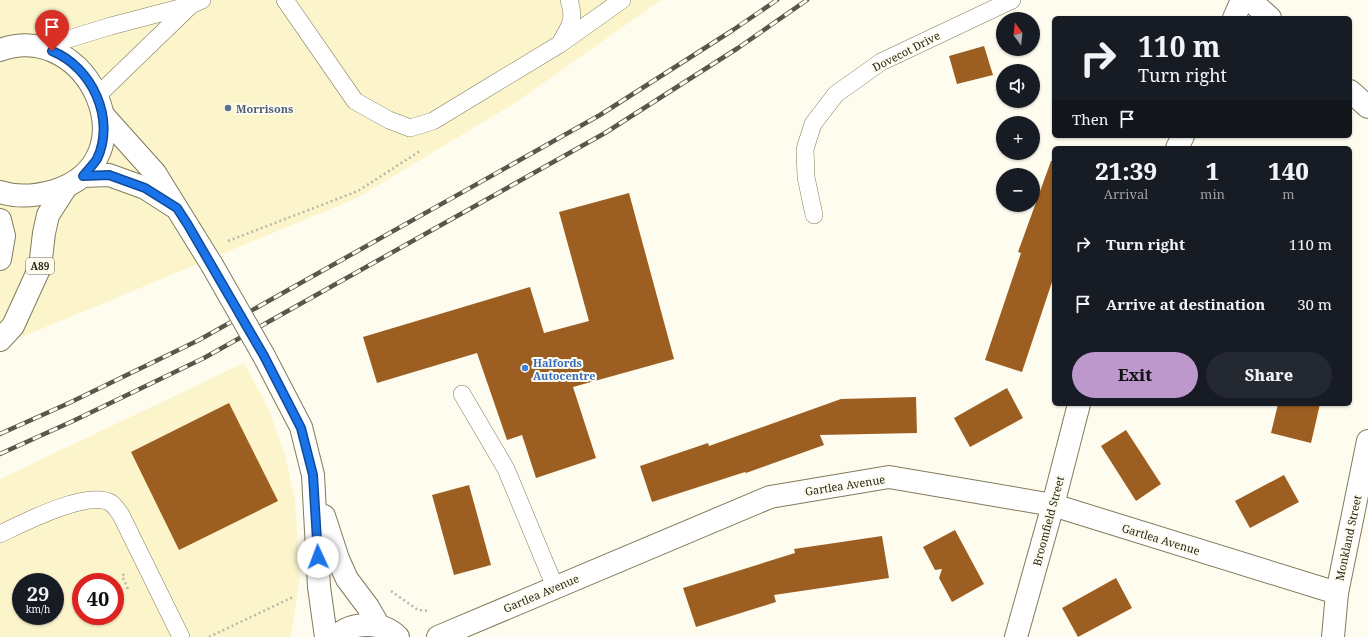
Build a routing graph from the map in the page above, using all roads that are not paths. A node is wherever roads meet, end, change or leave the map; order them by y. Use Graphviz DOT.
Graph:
graph roads {
  1 [pos="285,0"];
  2 [pos="569,0"];
  3 [pos="622,0"];
  4 [pos="1012,0"];
  5 [pos="1242,0"];
  6 [pos="1250,0"];
  7 [pos="197,2"];
  8 [pos="1235,16"];
  9 [pos="1268,16"];
  10 [pos="560,44"];
  11 [pos="42,47"];
  12 [pos="1,49"];
  13 [pos="1352,93"];
  14 [pos="100,106"];
  15 [pos="1368,107"];
  16 [pos="74,182"];
  17 [pos="0,192"];
  18 [pos="177,208"];
  19 [pos="814,215"];
  20 [pos="0,220"];
  21 [pos="0,260"];
  22 [pos="0,340"];
  23 [pos="462,394"];
  24 [pos="1078,406"];
  25 [pos="1368,441"];
  26 [pos="314,486"];
  27 [pos="1053,505"];
  28 [pos="0,534"];
  29 [pos="555,587"];
  30 [pos="1337,593"];
  31 [pos="379,626"];
  32 [pos="180,637"];
  33 [pos="326,637"];
  34 [pos="336,637"];
  35 [pos="398,637"];
  36 [pos="438,637"];
  37 [pos="1016,637"];
  38 [pos="1333,637"];
  1 -- 10 [label="lane"];
  2 -- 10 [label="lane"];
  3 -- 10 [label="lane"];
  4 -- 19 [label="lane, Dovecot Drive"];
  5 -- 8 [label="street"];
  6 -- 9 [label="street"];
  7 -- 11 [label="lane"];
  7 -- 14 [label="lane"];
  11 -- 12 [label="street, A89"];
  11 -- 14 [label="street, A89"];
  13 -- 15 [label="street"];
  14 -- 16 [label="street, A89"];
  14 -- 18 [label="street"];
  16 -- 17 [label="street"];
  16 -- 18 [label="street"];
  16 -- 22 [label="street, A89"];
  18 -- 26 [label="street, bridge"];
  20 -- 21 [label="street"];
  23 -- 29 [label="lane"];
  24 -- 27 [label="street, Broomfield Street"];
  25 -- 30 [label="street, Monkland Street"];
  26 -- 31 [label="street"];
  26 -- 33 [label="street"];
  27 -- 29 [label="street, Gartlea Avenue"];
  27 -- 30 [label="street, Gartlea Avenue"];
  27 -- 37 [label="street, Broomfield Street"];
  28 -- 32 [label="lane"];
  29 -- 36 [label="street, Gartlea Avenue"];
  30 -- 38 [label="street, Monkland Street"];
  31 -- 34 [label="street"];
  31 -- 35 [label="street"];
}
